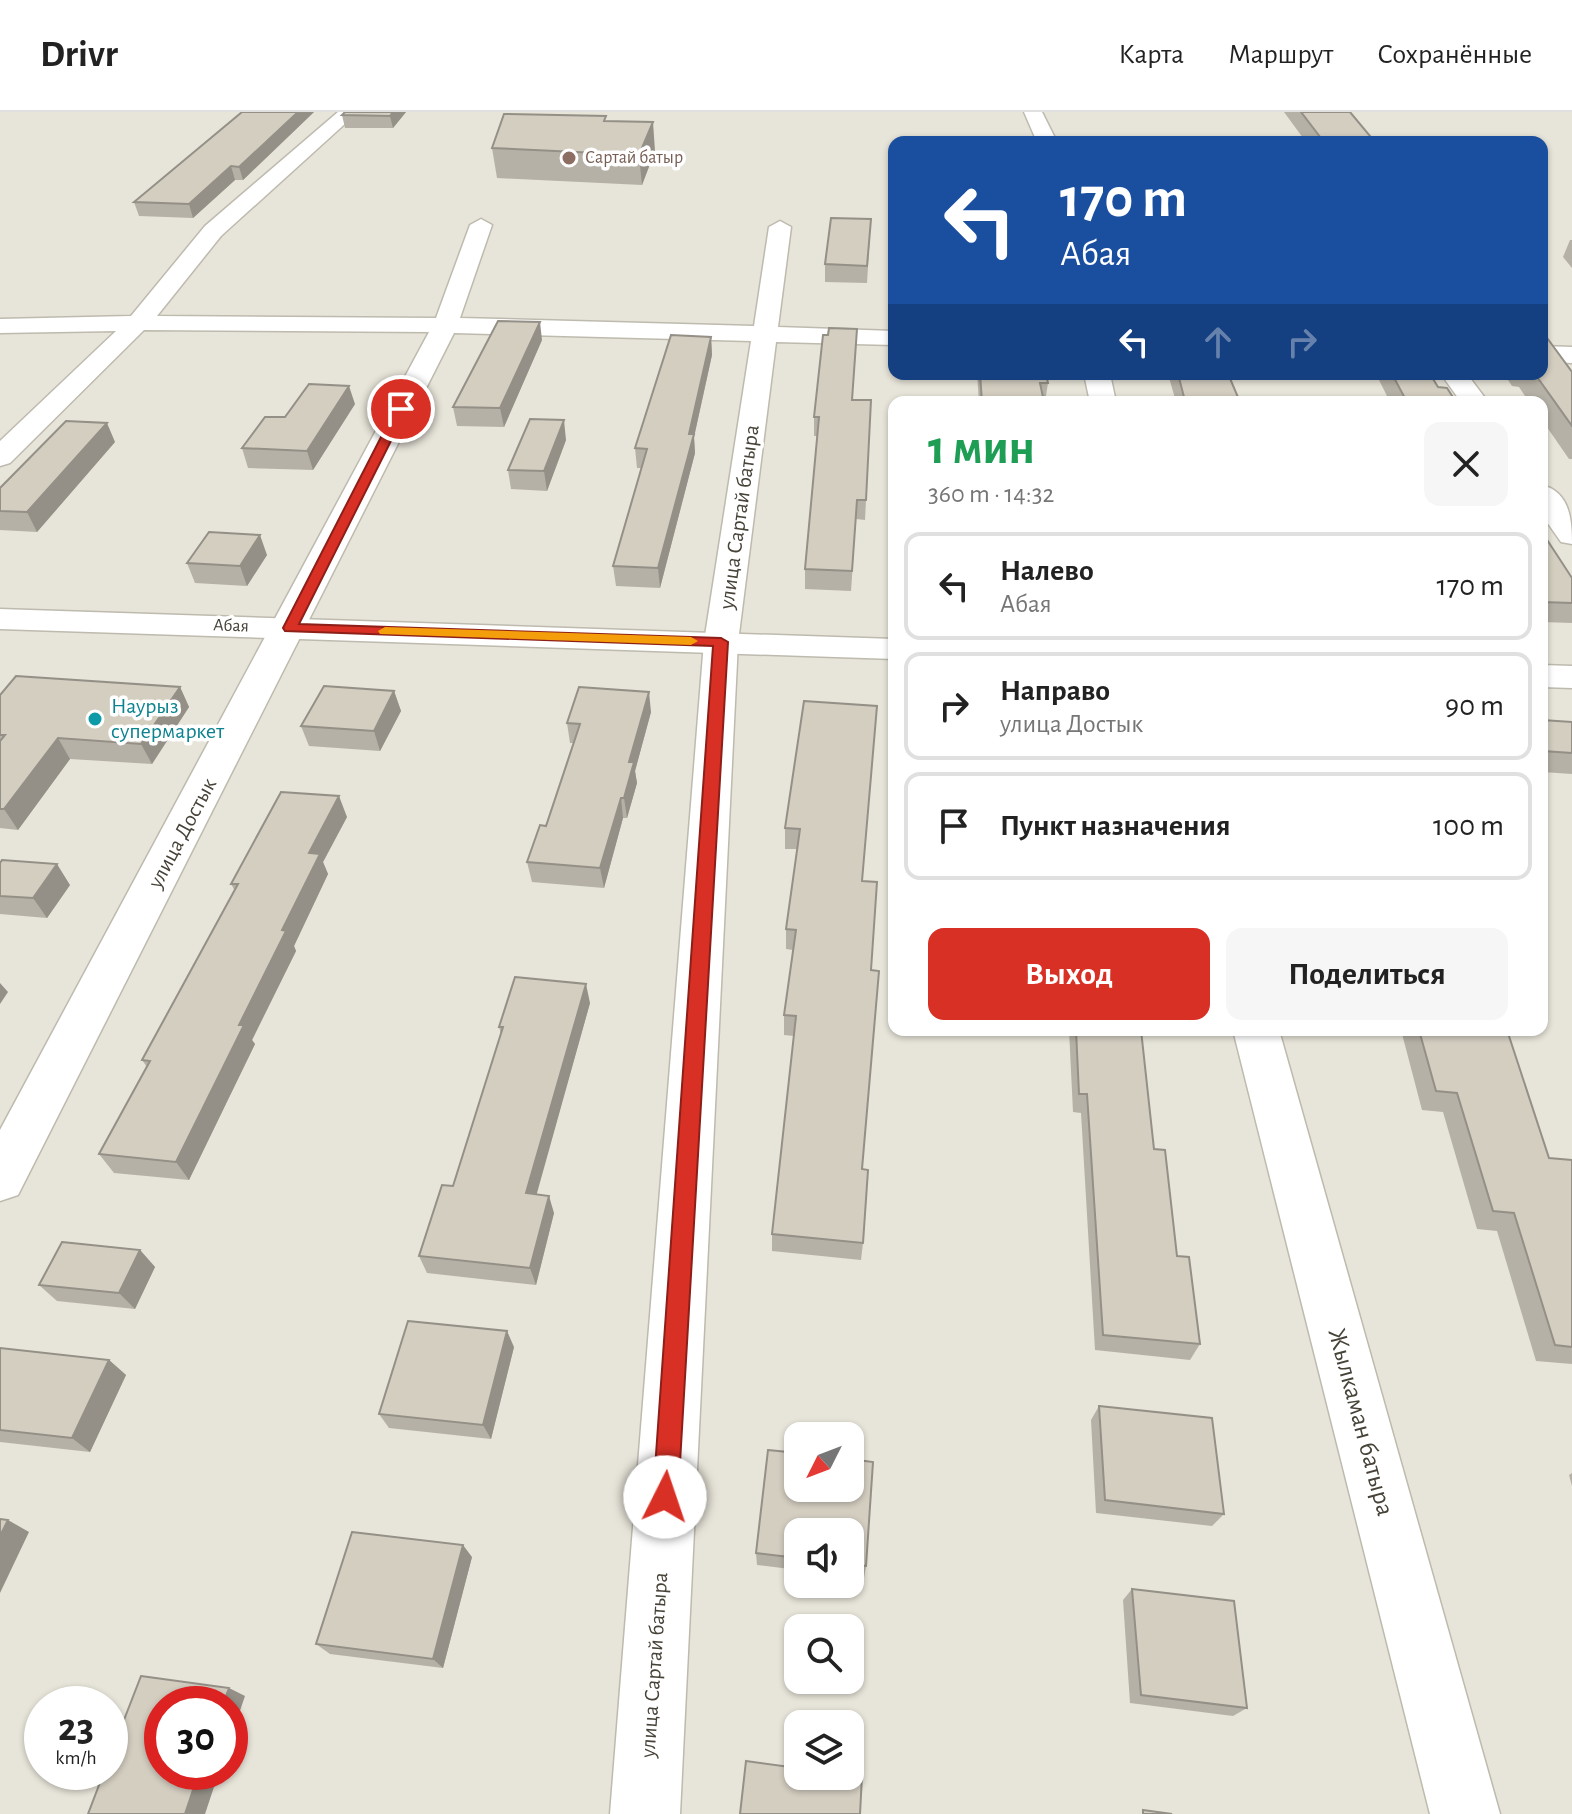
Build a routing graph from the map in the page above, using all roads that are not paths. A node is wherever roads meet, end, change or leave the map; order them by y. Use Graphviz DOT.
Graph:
graph roads {
  1 [pos="349,112"];
  2 [pos="1033,112"];
  3 [pos="1044,136"];
  4 [pos="481,225"];
  5 [pos="780,227"];
  6 [pos="140,321"];
  7 [pos="446,324"];
  8 [pos="0,326"];
  9 [pos="765,335"];
  10 [pos="888,338"];
  11 [pos="1548,354"];
  12 [pos="1572,355"];
  13 [pos="0,457"];
  14 [pos="1548,502"];
  15 [pos="1572,535"];
  16 [pos="0,619"];
  17 [pos="290,628"];
  18 [pos="721,642"];
  19 [pos="888,649"];
  20 [pos="1548,676"];
  21 [pos="1572,677"];
  22 [pos="1258,1036"];
  23 [pos="0,1179"];
  24 [pos="645,1814"];
  25 [pos="1465,1814"];
  1 -- 6 [label="street"];
  2 -- 3 [label="street"];
  4 -- 7 [label="street, улица Достык"];
  5 -- 9 [label="street, улица Сартай батыра"];
  6 -- 7 [label="street"];
  6 -- 8 [label="street"];
  6 -- 13 [label="street"];
  7 -- 9 [label="street"];
  7 -- 17 [label="street, улица Достык"];
  9 -- 10 [label="street"];
  9 -- 18 [label="street, улица Сартай батыра"];
  11 -- 12 [label="street"];
  14 -- 15 [label="street"];
  16 -- 17 [label="street, Абая"];
  17 -- 18 [label="street, Абая"];
  17 -- 23 [label="street, улица Достык"];
  18 -- 19 [label="street, Абая"];
  18 -- 24 [label="street, улица Сартай батыра"];
  20 -- 21 [label="street"];
  22 -- 25 [label="street, Жылкаман батыра"];
}
